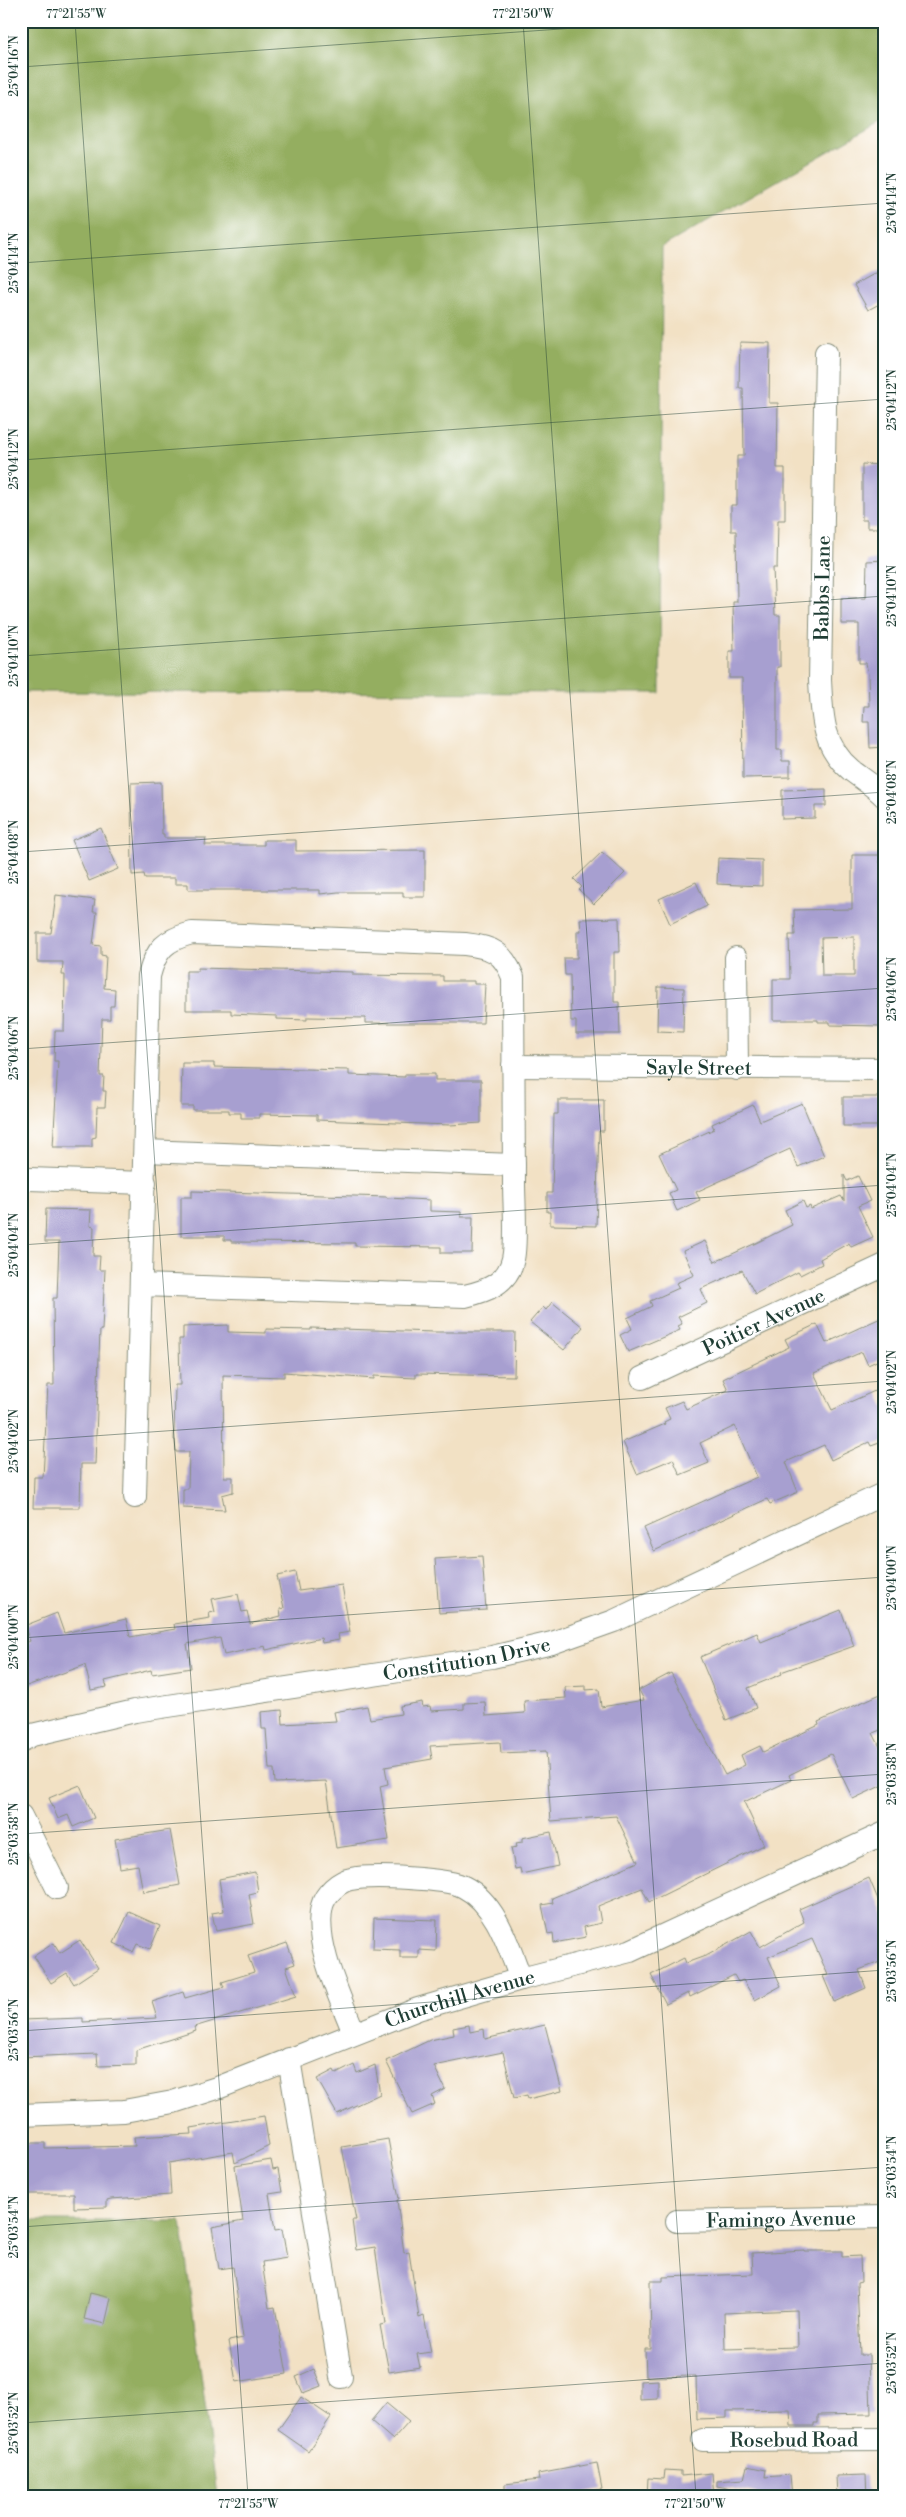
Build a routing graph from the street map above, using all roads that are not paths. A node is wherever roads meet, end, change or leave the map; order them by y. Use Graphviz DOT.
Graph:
graph roads {
  1 [pos="826,353"];
  2 [pos="885,797"];
  3 [pos="736,958"];
  4 [pos="514,1066"];
  5 [pos="737,1069"];
  6 [pos="885,1069"];
  7 [pos="145,1151"];
  8 [pos="514,1165"];
  9 [pos="29,1179"];
  10 [pos="145,1183"];
  11 [pos="885,1265"];
  12 [pos="142,1285"];
  13 [pos="642,1378"];
  14 [pos="885,1493"];
  15 [pos="135,1496"];
  16 [pos="21,1741"];
  17 [pos="21,1816"];
  18 [pos="885,1833"];
  19 [pos="57,1888"];
  20 [pos="521,1978"];
  21 [pos="354,2033"];
  22 [pos="289,2059"];
  23 [pos="21,2114"];
  24 [pos="885,2217"];
  25 [pos="677,2221"];
  26 [pos="341,2377"];
  27 [pos="702,2440"];
  28 [pos="885,2440"];
  1 -- 2 [label="street, Babbs Lane"];
  3 -- 5 [label="street"];
  4 -- 5 [label="street, Sayle Street"];
  4 -- 7 [label="street"];
  4 -- 8 [label="street"];
  5 -- 6 [label="street, Sayle Street"];
  7 -- 8 [label="street"];
  7 -- 10 [label="street"];
  8 -- 12 [label="street"];
  9 -- 10 [label="street"];
  10 -- 12 [label="street"];
  11 -- 13 [label="street, Poitier Avenue"];
  12 -- 15 [label="street"];
  14 -- 16 [label="street, Constitution Drive"];
  17 -- 19 [label="street"];
  18 -- 20 [label="street, Churchill Avenue"];
  20 -- 21 [label="street, Churchill Avenue"];
  20 -- 21 [label="street"];
  21 -- 22 [label="street, Churchill Avenue"];
  22 -- 23 [label="street, Churchill Avenue"];
  22 -- 26 [label="street"];
  24 -- 25 [label="street, Famingo Avenue"];
  27 -- 28 [label="street, Rosebud Road"];
}
